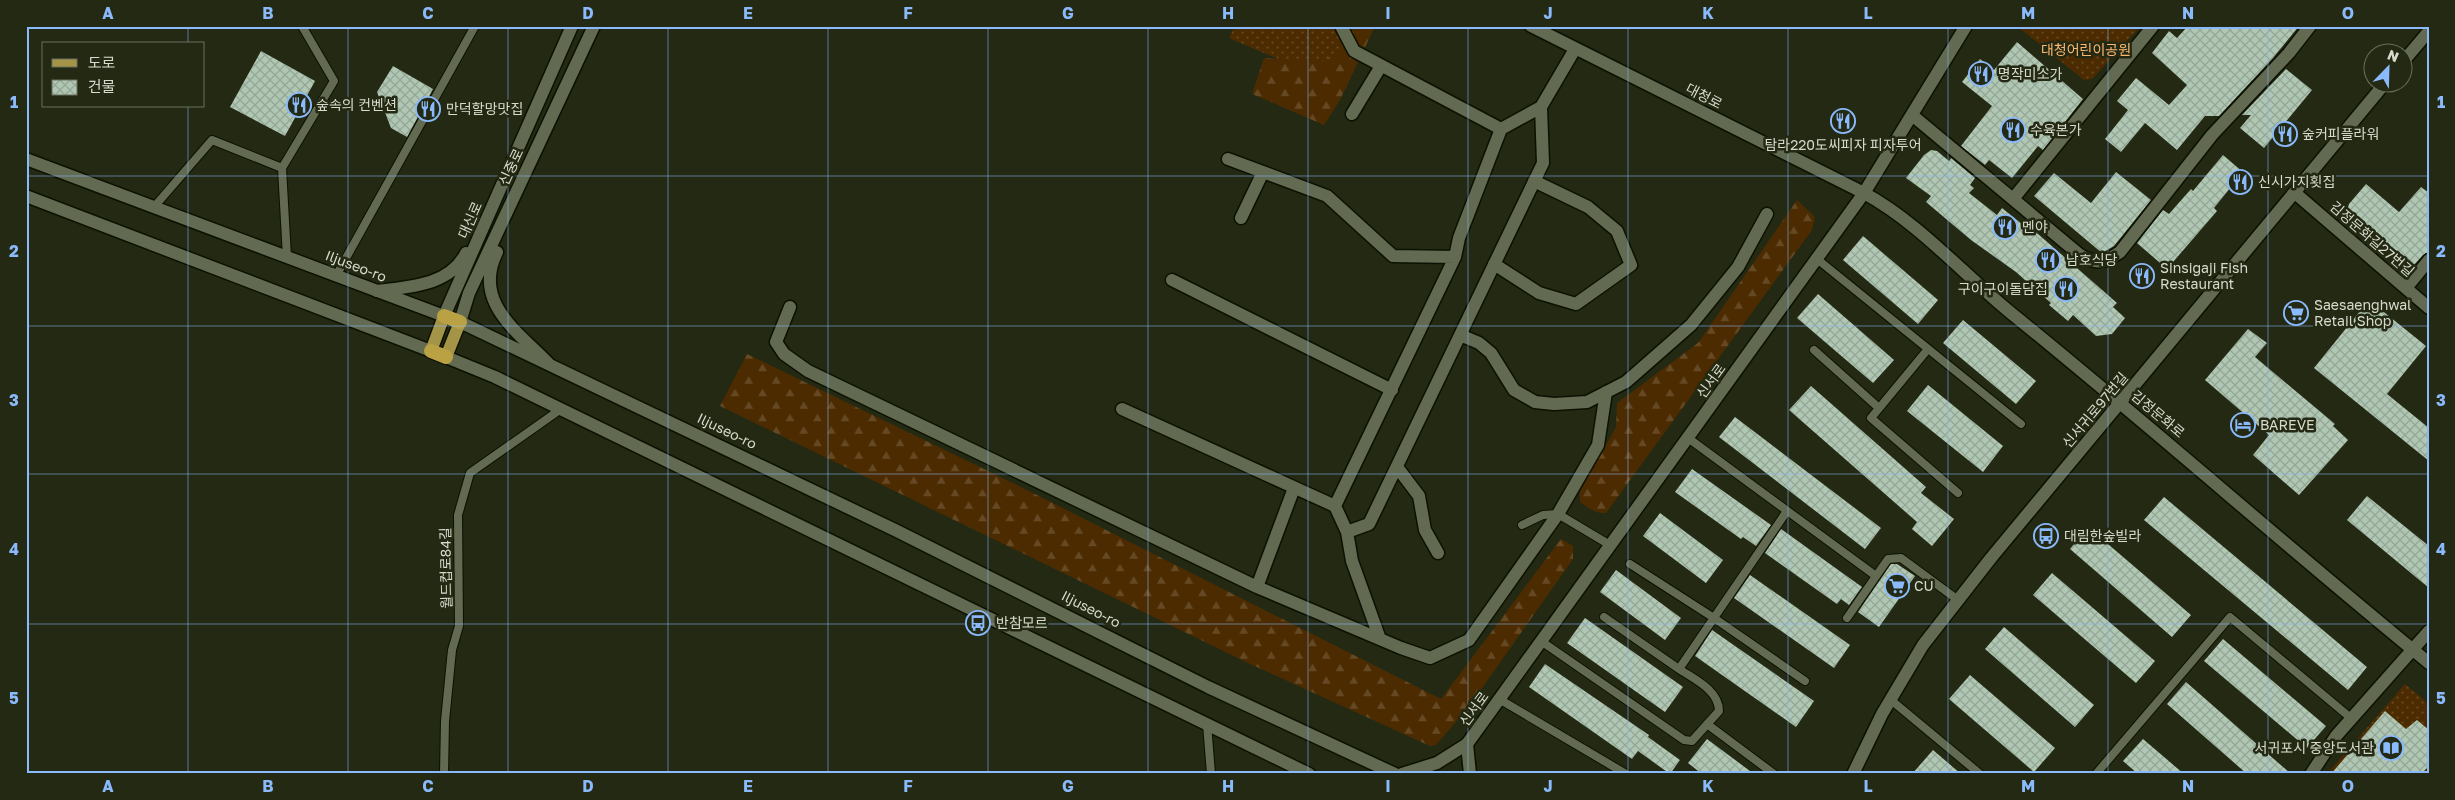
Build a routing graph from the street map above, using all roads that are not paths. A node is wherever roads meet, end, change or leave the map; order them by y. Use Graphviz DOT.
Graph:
graph roads {
  1 [pos="302,26"];
  2 [pos="475,26"];
  3 [pos="572,26"];
  4 [pos="594,26"];
  5 [pos="1531,26"];
  6 [pos="1966,26"];
  7 [pos="2153,26"];
  8 [pos="2310,26"];
  9 [pos="1342,28"];
  10 [pos="2429,31"];
  11 [pos="1575,49"];
  12 [pos="2412,51"];
  13 [pos="1382,66"];
  14 [pos="2378,92"];
  15 [pos="1541,107"];
  16 [pos="1352,114"];
  17 [pos="1912,115"];
  18 [pos="1501,129"];
  19 [pos="26,159"];
  20 [pos="1228,159"];
  21 [pos="282,168"];
  22 [pos="1263,172"];
  23 [pos="1534,181"];
  24 [pos="1864,193"];
  25 [pos="2295,193"];
  26 [pos="26,196"];
  27 [pos="2013,199"];
  28 [pos="154,207"];
  29 [pos="491,210"];
  30 [pos="1767,214"];
  31 [pos="1241,218"];
  32 [pos="503,220"];
  33 [pos="287,257"];
  34 [pos="1455,257"];
  35 [pos="1817,259"];
  36 [pos="2429,260"];
  37 [pos="1494,264"];
  38 [pos="336,276"];
  39 [pos="1172,280"];
  40 [pos="2406,288"];
  41 [pos="376,291"];
  42 [pos="790,307"];
  43 [pos="2429,308"];
  44 [pos="444,316"];
  45 [pos="460,322"];
  46 [pos="1460,334"];
  47 [pos="1928,349"];
  48 [pos="1814,350"];
  49 [pos="431,351"];
  50 [pos="446,357"];
  51 [pos="548,363"];
  52 [pos="1392,390"];
  53 [pos="1606,392"];
  54 [pos="2121,402"];
  55 [pos="1879,408"];
  56 [pos="561,409"];
  57 [pos="1122,409"];
  58 [pos="2021,424"];
  59 [pos="1688,438"];
  60 [pos="1396,467"];
  61 [pos="1294,488"];
  62 [pos="1958,494"];
  63 [pos="1335,506"];
  64 [pos="1787,511"];
  65 [pos="1558,514"];
  66 [pos="1522,526"];
  67 [pos="1347,532"];
  68 [pos="1610,545"];
  69 [pos="1438,553"];
  70 [pos="1630,564"];
  71 [pos="1876,576"];
  72 [pos="1257,587"];
  73 [pos="1958,600"];
  74 [pos="1604,616"];
  75 [pos="1714,618"];
  76 [pos="1847,618"];
  77 [pos="2429,631"];
  78 [pos="1380,639"];
  79 [pos="1541,641"];
  80 [pos="2413,650"];
  81 [pos="2429,663"];
  82 [pos="1679,668"];
  83 [pos="1805,681"];
  84 [pos="1499,699"];
  85 [pos="1890,700"];
  86 [pos="2352,718"];
  87 [pos="1207,724"];
  88 [pos="1707,724"];
  89 [pos="1467,744"];
  90 [pos="444,774"];
  91 [pos="1211,774"];
  92 [pos="1309,774"];
  93 [pos="1395,774"];
  94 [pos="1402,774"];
  95 [pos="1470,774"];
  96 [pos="1626,774"];
  97 [pos="1774,774"];
  98 [pos="1853,774"];
  99 [pos="1980,774"];
  100 [pos="2096,774"];
  101 [pos="2310,774"];
  1 -- 21 [label="lane"];
  2 -- 38 [label="lane"];
  3 -- 29 [label="street, 대신로"];
  4 -- 32 [label="street, 신중로"];
  5 -- 11 [label="street, 대청로"];
  6 -- 17 [label="street, 신서로"];
  7 -- 27 [label="street"];
  8 -- 27 [label="street"];
  9 -- 13 [label="street"];
  10 -- 12 [label="street"];
  11 -- 15 [label="street"];
  11 -- 24 [label="street, 대청로"];
  13 -- 16 [label="street"];
  13 -- 18 [label="street"];
  14 -- 25 [label="street, 신서귀로97번길"];
  15 -- 18 [label="street"];
  15 -- 23 [label="street"];
  17 -- 24 [label="street, 신서로"];
  17 -- 27 [label="street"];
  18 -- 34 [label="street"];
  19 -- 28 [label="street, Iljuseo-ro"];
  20 -- 22 [label="street"];
  21 -- 28 [label="lane"];
  21 -- 33 [label="lane"];
  22 -- 31 [label="street"];
  22 -- 34 [label="street"];
  23 -- 37 [label="street"];
  23 -- 37 [label="street"];
  24 -- 35 [label="street, 신서로"];
  24 -- 54 [label="street, 김정문화로"];
  25 -- 40 [label="street, 김정문화길27번길"];
  25 -- 54 [label="street, 신서귀로97번길"];
  26 -- 49 [label="street"];
  28 -- 33 [label="street, Iljuseo-ro"];
  29 -- 41 [label="street"];
  29 -- 44 [label="street, 대신로"];
  30 -- 53 [label="street"];
  32 -- 45 [label="street, 신중로"];
  32 -- 51 [label="street"];
  33 -- 38 [label="street, Iljuseo-ro"];
  34 -- 52 [label="street"];
  35 -- 47 [label="lane"];
  35 -- 59 [label="street, 신서로"];
  36 -- 40 [label="street"];
  37 -- 46 [label="street"];
  38 -- 41 [label="street, Iljuseo-ro"];
  39 -- 52 [label="street"];
  40 -- 43 [label="street, 김정문화길27번길"];
  41 -- 44 [label="street, Iljuseo-ro"];
  42 -- 72 [label="street"];
  44 -- 45 [label="highway, Iljuseo-ro"];
  44 -- 49 [label="main road"];
  45 -- 50 [label="main road"];
  45 -- 51 [label="street, Iljuseo-ro"];
  46 -- 53 [label="street"];
  46 -- 60 [label="street"];
  47 -- 55 [label="lane"];
  47 -- 58 [label="lane"];
  48 -- 55 [label="lane"];
  49 -- 50 [label="highway"];
  50 -- 56 [label="street"];
  51 -- 93 [label="street, Iljuseo-ro"];
  52 -- 63 [label="street"];
  53 -- 65 [label="street"];
  54 -- 73 [label="street, 신서귀로97번길"];
  54 -- 80 [label="street, 김정문화로"];
  55 -- 62 [label="lane"];
  56 -- 87 [label="street"];
  56 -- 90 [label="lane, 월드컵로84길"];
  57 -- 61 [label="street"];
  59 -- 64 [label="lane"];
  59 -- 68 [label="street, 신서로"];
  60 -- 67 [label="street"];
  60 -- 69 [label="street"];
  61 -- 63 [label="street"];
  61 -- 72 [label="street"];
  63 -- 67 [label="street"];
  64 -- 71 [label="lane"];
  64 -- 75 [label="lane"];
  65 -- 66 [label="lane"];
  65 -- 68 [label="lane"];
  65 -- 78 [label="street"];
  67 -- 78 [label="street"];
  68 -- 79 [label="street, 신서로"];
  70 -- 75 [label="lane"];
  71 -- 73 [label="lane"];
  71 -- 76 [label="lane"];
  72 -- 78 [label="street"];
  73 -- 85 [label="street, 신서귀로97번길"];
  74 -- 82 [label="lane"];
  75 -- 82 [label="lane"];
  75 -- 83 [label="lane"];
  77 -- 80 [label="street"];
  79 -- 84 [label="street, 신서로"];
  79 -- 88 [label="lane"];
  80 -- 81 [label="street, 김정문화로"];
  80 -- 86 [label="street"];
  82 -- 88 [label="lane"];
  84 -- 89 [label="street, 신서로"];
  84 -- 96 [label="lane"];
  85 -- 98 [label="street, 신서귀로97번길"];
  85 -- 99 [label="lane"];
  86 -- 100 [label="lane"];
  86 -- 101 [label="street"];
  87 -- 91 [label="lane"];
  87 -- 92 [label="street"];
  88 -- 97 [label="lane"];
  89 -- 94 [label="street"];
  89 -- 95 [label="street"];
}
